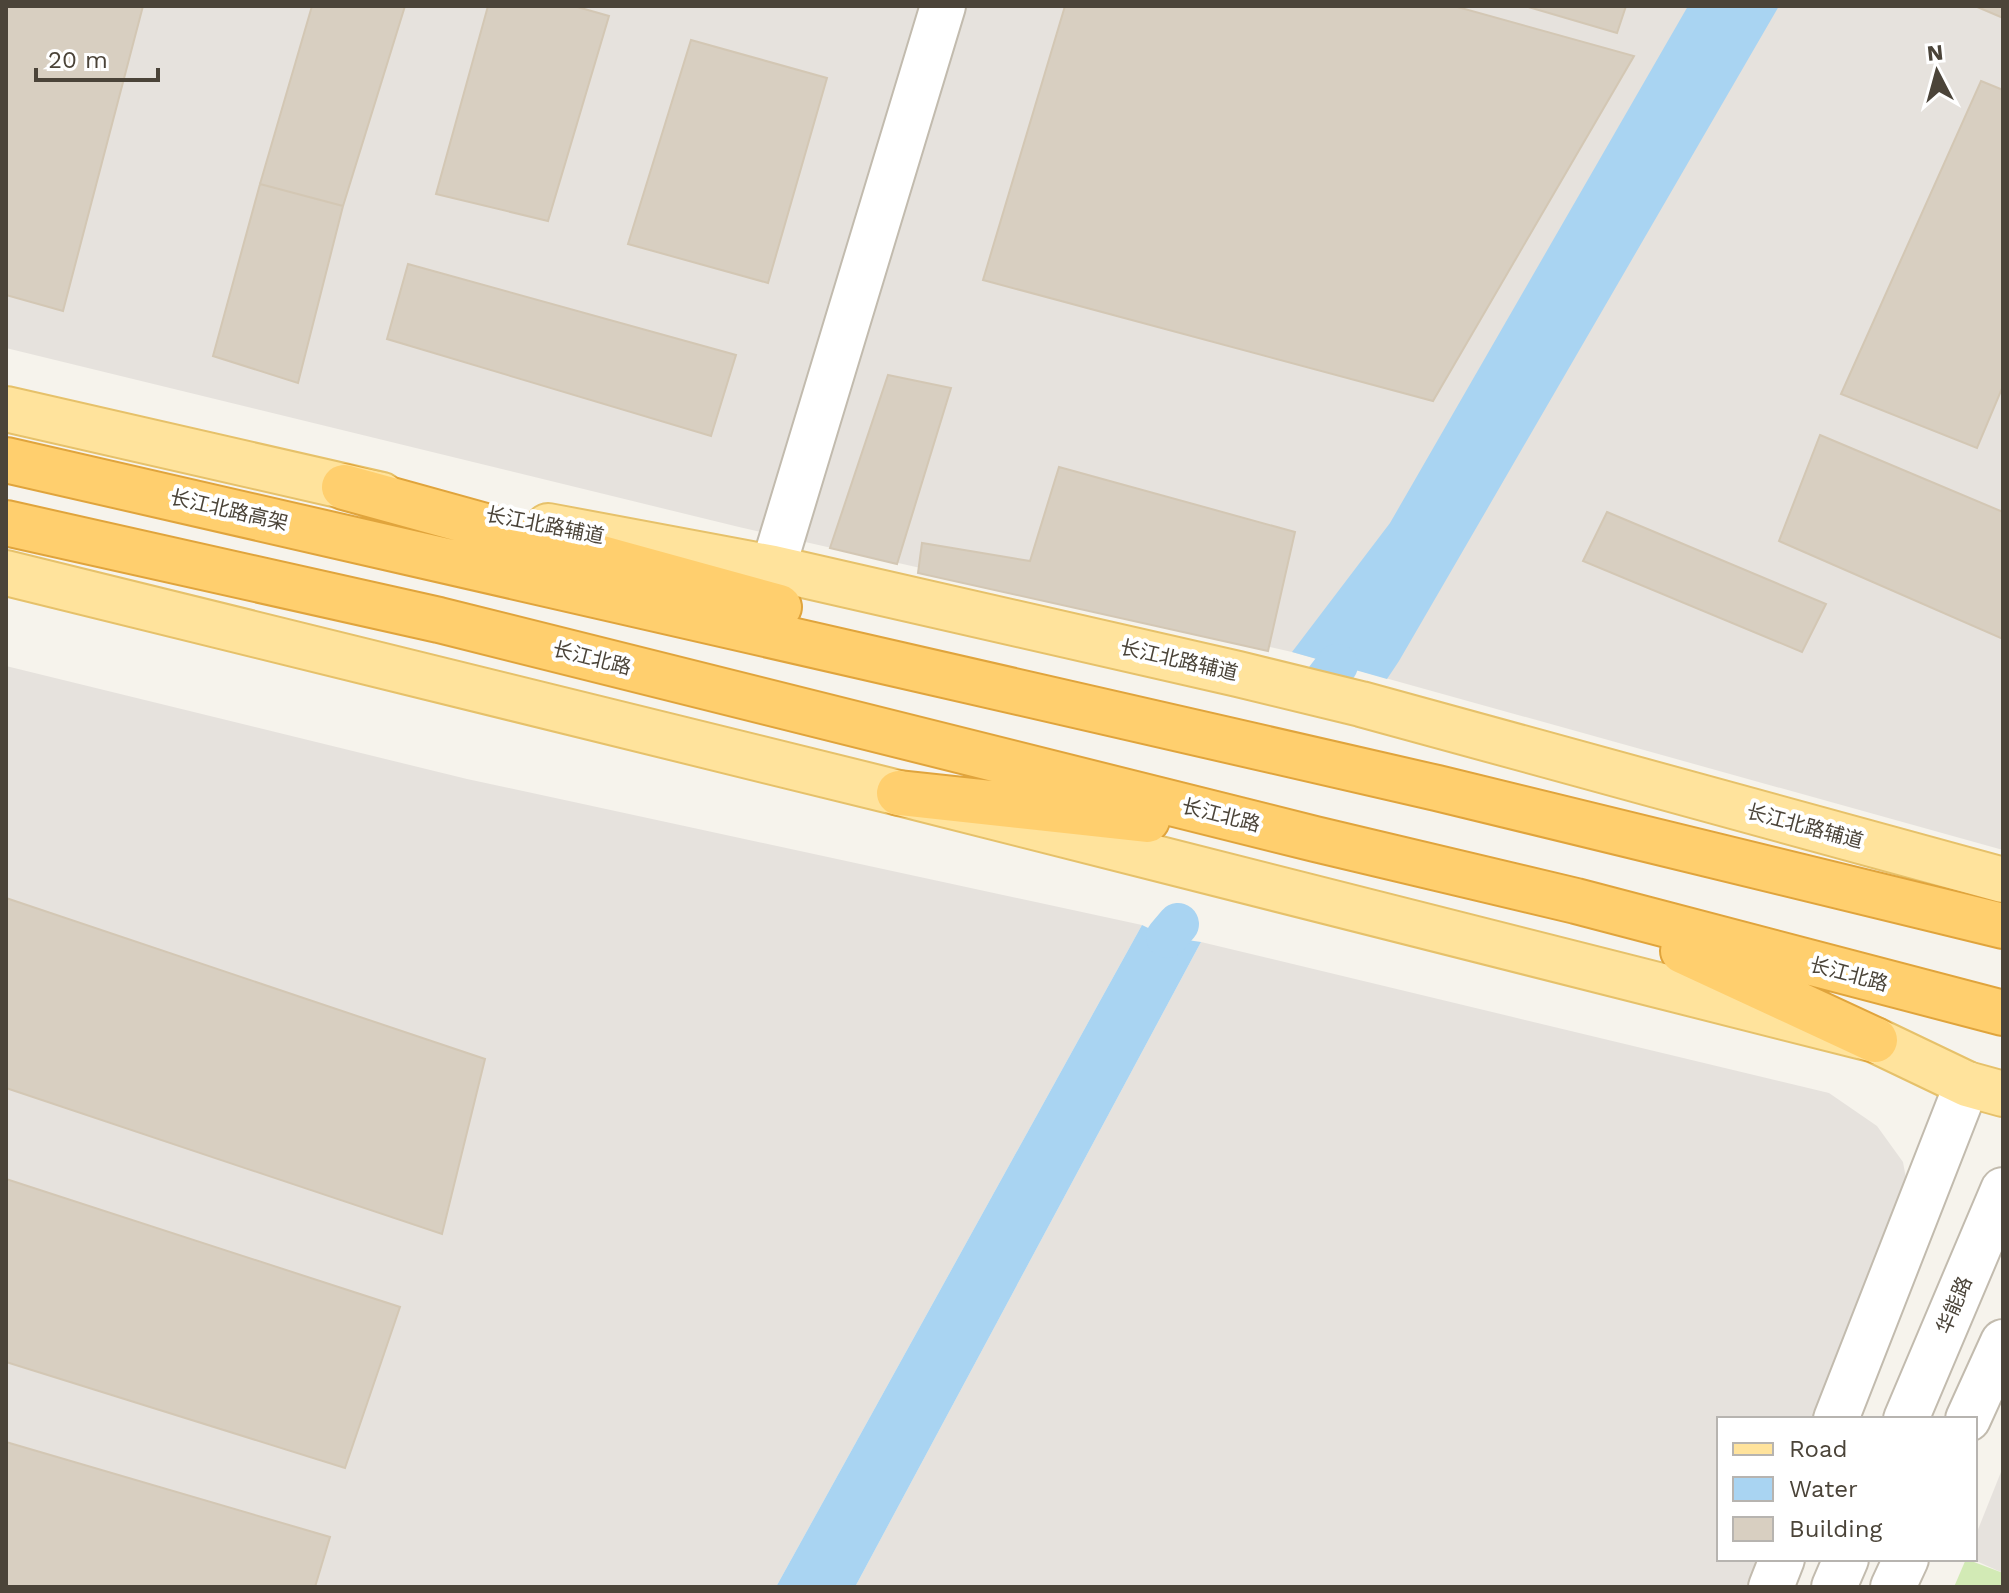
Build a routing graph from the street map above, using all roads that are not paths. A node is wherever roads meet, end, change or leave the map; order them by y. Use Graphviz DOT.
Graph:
graph roads {
  1 [pos="943,6"];
  2 [pos="6,409"];
  3 [pos="6,460"];
  4 [pos="344,487"];
  5 [pos="6,523"];
  6 [pos="773,568"];
  7 [pos="6,573"];
  8 [pos="1437,788"];
  9 [pos="899,793"];
  10 [pos="1315,839"];
  11 [pos="2003,880"];
  12 [pos="1576,901"];
  13 [pos="2003,926"];
  14 [pos="2003,1013"];
  15 [pos="1875,1040"];
  16 [pos="1985,1089"];
  17 [pos="2003,1190"];
  18 [pos="2003,1342"];
  19 [pos="1837,1417"];
  20 [pos="1907,1417"];
  21 [pos="1969,1417"];
  22 [pos="1781,1561"];
  23 [pos="1845,1561"];
  24 [pos="1905,1561"];
  25 [pos="1771,1587"];
  26 [pos="1834,1587"];
  27 [pos="1893,1587"];
  1 -- 6 [label="street"];
  2 -- 4 [label="main road"];
  3 -- 8 [label="highway, 长江北路高架"];
  4 -- 6 [label="main road, 长江北路辅道"];
  4 -- 8 [label="highway"];
  5 -- 10 [label="highway, 长江北路"];
  6 -- 11 [label="main road, 长江北路辅道"];
  7 -- 9 [label="main road"];
  8 -- 13 [label="highway"];
  9 -- 10 [label="highway"];
  9 -- 15 [label="main road"];
  10 -- 12 [label="highway, 长江北路"];
  12 -- 14 [label="highway, 长江北路"];
  12 -- 15 [label="highway"];
  15 -- 16 [label="main road"];
  16 -- 19 [label="street"];
  17 -- 20 [label="street, 华能路"];
  18 -- 21 [label="street"];
  22 -- 25 [label="street"];
  23 -- 26 [label="street"];
  24 -- 27 [label="street"];
}
